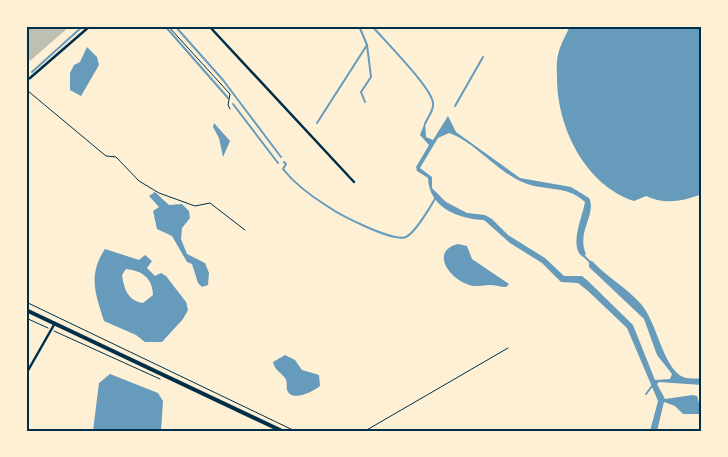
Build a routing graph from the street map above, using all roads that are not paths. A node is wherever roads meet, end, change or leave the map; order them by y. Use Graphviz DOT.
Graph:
graph roads {
  1 [pos="90,26"];
  2 [pos="210,26"];
  3 [pos="26,79"];
  4 [pos="26,84"];
  5 [pos="354,182"];
  6 [pos="245,230"];
  7 [pos="26,310"];
  8 [pos="55,324"];
  9 [pos="508,348"];
  10 [pos="26,374"];
  11 [pos="280,430"];
  12 [pos="365,431"];
  1 -- 3 [label="street"];
  2 -- 5 [label="street"];
  4 -- 6 [label="lane"];
  7 -- 8 [label="main road"];
  8 -- 10 [label="street"];
  8 -- 11 [label="main road"];
  9 -- 12 [label="lane"];
}
